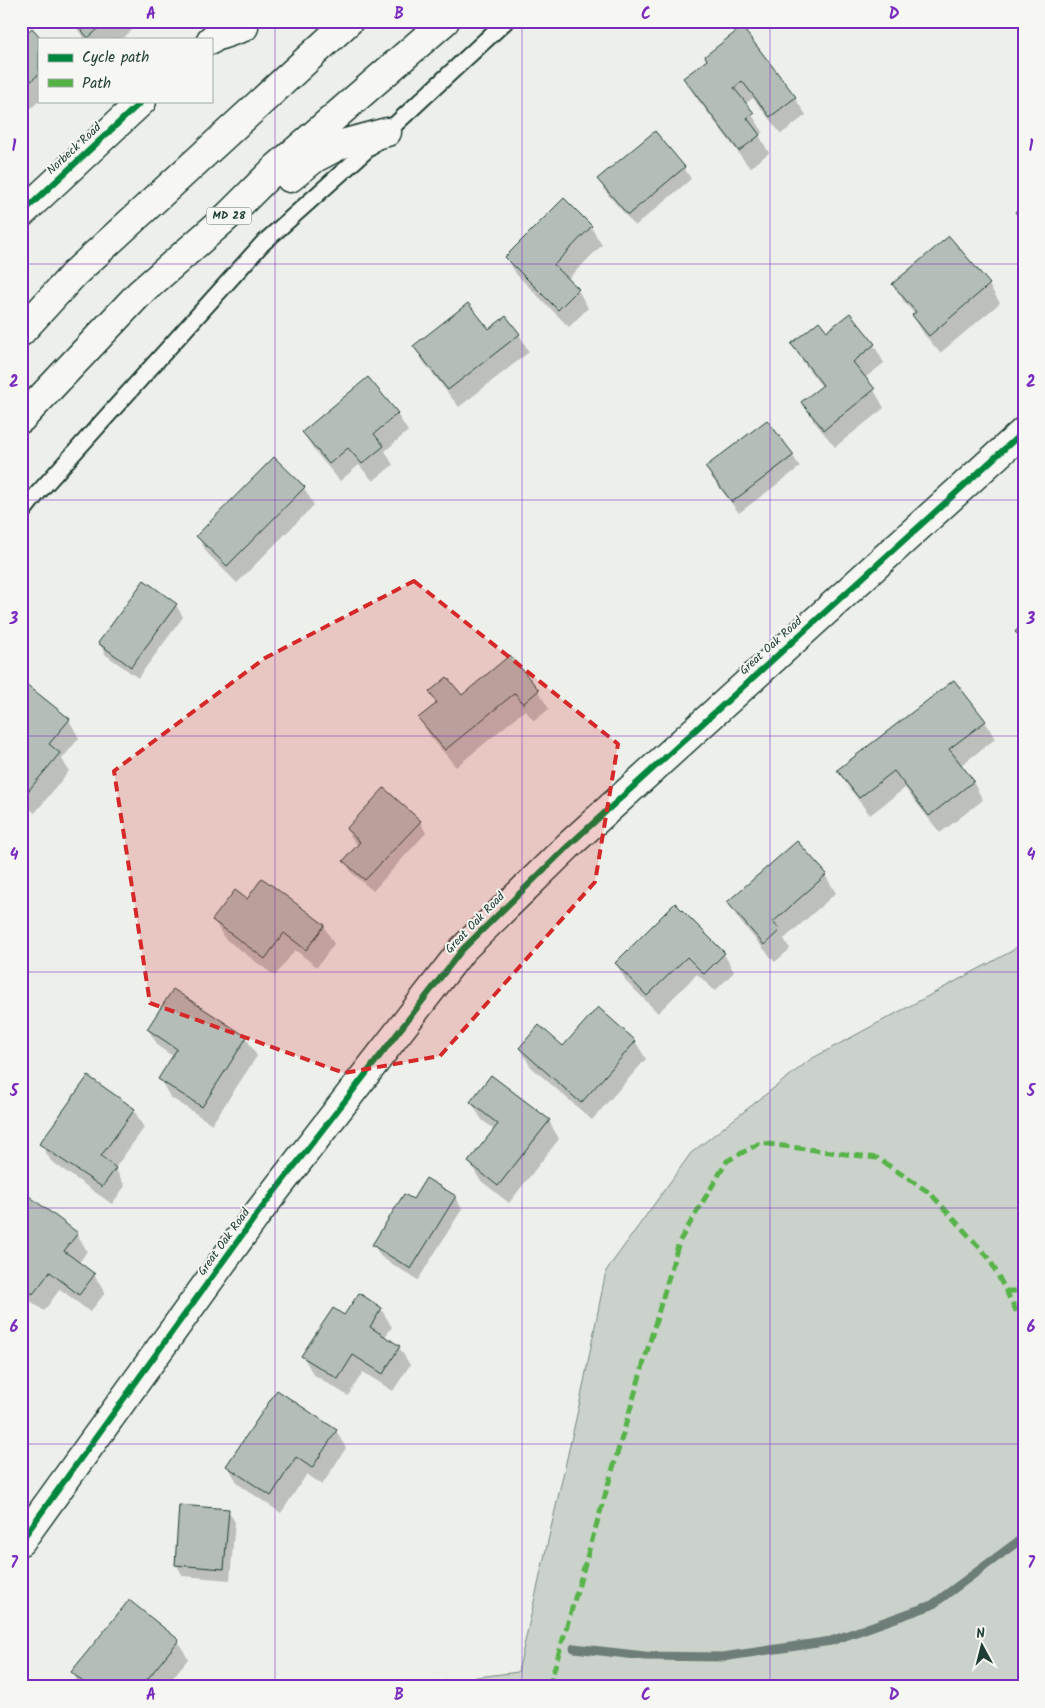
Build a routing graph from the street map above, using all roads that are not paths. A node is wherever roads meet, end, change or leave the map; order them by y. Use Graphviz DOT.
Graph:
graph roads {
  1 [pos="348,21"];
  2 [pos="445,21"];
  3 [pos="506,21"];
  4 [pos="244,27"];
  5 [pos="212,39"];
  6 [pos="141,102"];
  7 [pos="387,132"];
  8 [pos="21,214"];
  9 [pos="229,215"];
  10 [pos="21,332"];
  11 [pos="21,419"];
  12 [pos="1024,431"];
  13 [pos="21,514"];
  14 [pos="21,1541"];
  1 -- 10 [label="street"];
  2 -- 9 [label="street, MD 28"];
  3 -- 7 [label="lane"];
  4 -- 5 [label="street"];
  6 -- 8 [label="street, Norbeck Road"];
  7 -- 9 [label="street"];
  7 -- 13 [label="lane"];
  9 -- 11 [label="street, MD 28"];
  12 -- 14 [label="street, Great Oak Road"];
}
